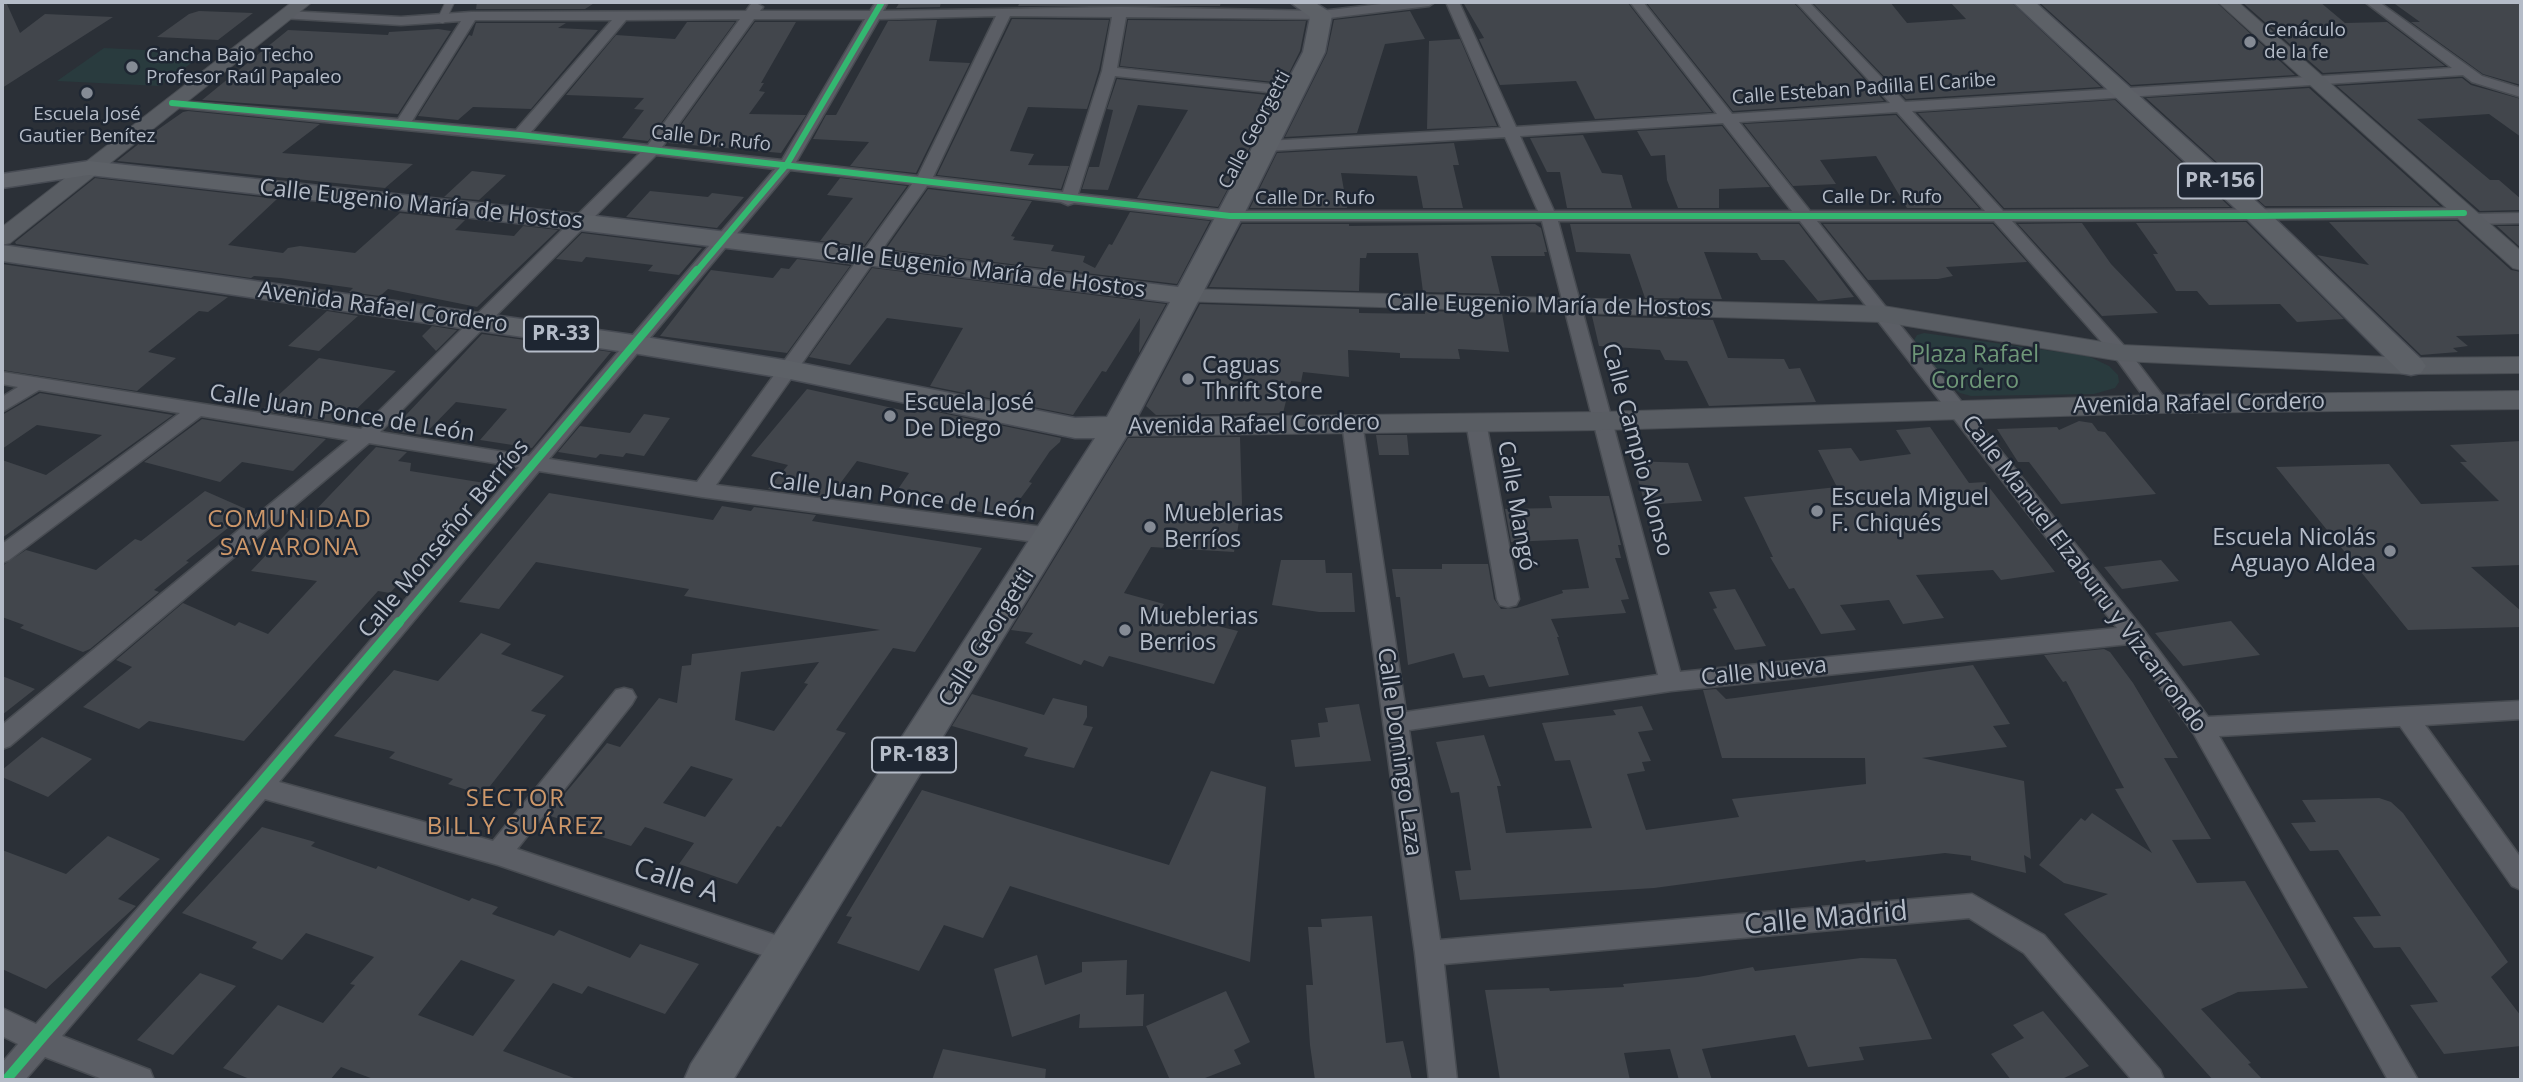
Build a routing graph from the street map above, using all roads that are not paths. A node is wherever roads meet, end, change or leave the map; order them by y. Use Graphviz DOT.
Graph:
graph roads {
  1 [pos="303,2"];
  2 [pos="450,2"];
  3 [pos="1429,2"];
  4 [pos="1452,2"];
  5 [pos="1636,2"];
  6 [pos="1802,2"];
  7 [pos="2023,2"];
  8 [pos="2227,2"];
  9 [pos="2371,2"];
  10 [pos="755,8"];
  11 [pos="879,8"];
  12 [pos="1310,8"];
  13 [pos="1120,11"];
  14 [pos="1005,12"];
  15 [pos="286,15"];
  16 [pos="623,15"];
  17 [pos="471,16"];
  18 [pos="442,19"];
  19 [pos="1109,71"];
  20 [pos="2464,71"];
  21 [pos="2314,79"];
  22 [pos="1296,91"];
  23 [pos="2124,92"];
  24 [pos="2521,93"];
  25 [pos="172,103"];
  26 [pos="1901,107"];
  27 [pos="1727,117"];
  28 [pos="402,125"];
  29 [pos="1513,132"];
  30 [pos="520,135"];
  31 [pos="1266,146"];
  32 [pos="652,150"];
  33 [pos="787,164"];
  34 [pos="89,168"];
  35 [pos="2,181"];
  36 [pos="923,181"];
  37 [pos="1068,200"];
  38 [pos="1996,215"];
  39 [pos="1230,216"];
  40 [pos="1808,216"];
  41 [pos="2258,216"];
  42 [pos="2467,216"];
  43 [pos="1549,217"];
  44 [pos="2521,218"];
  45 [pos="579,222"];
  46 [pos="2,238"];
  47 [pos="723,239"];
  48 [pos="2,253"];
  49 [pos="868,256"];
  50 [pos="2521,263"];
  51 [pos="1187,296"];
  52 [pos="1572,307"];
  53 [pos="1883,314"];
  54 [pos="479,322"];
  55 [pos="633,344"];
  56 [pos="2121,353"];
  57 [pos="2521,365"];
  58 [pos="2411,366"];
  59 [pos="790,370"];
  60 [pos="2,379"];
  61 [pos="35,384"];
  62 [pos="2521,400"];
  63 [pos="2159,404"];
  64 [pos="2,406"];
  65 [pos="196,410"];
  66 [pos="1958,410"];
  67 [pos="1602,421"];
  68 [pos="1476,422"];
  69 [pos="1352,424"];
  70 [pos="1117,427"];
  71 [pos="364,436"];
  72 [pos="533,464"];
  73 [pos="702,490"];
  74 [pos="1051,536"];
  75 [pos="2,555"];
  76 [pos="1508,599"];
  77 [pos="2134,635"];
  78 [pos="1671,682"];
  79 [pos="624,697"];
  80 [pos="2521,710"];
  81 [pos="2406,716"];
  82 [pos="1394,723"];
  83 [pos="2202,727"];
  84 [pos="2,739"];
  85 [pos="260,787"];
  86 [pos="498,854"];
  87 [pos="2521,878"];
  88 [pos="789,952"];
  89 [pos="1429,953"];
  90 [pos="2,1021"];
  91 [pos="40,1041"];
  92 [pos="6,1080"];
  93 [pos="140,1080"];
  94 [pos="707,1080"];
  95 [pos="1443,1080"];
  96 [pos="2150,1080"];
  97 [pos="2404,1080"];
  1 -- 15 [label="main road"];
  2 -- 18 [label="lane"];
  3 -- 12 [label="street"];
  4 -- 29 [label="street, Calle Campio Alonso"];
  5 -- 27 [label="street, Calle Manuel Elzaburu y Vizcarrondo"];
  6 -- 26 [label="street"];
  7 -- 23 [label="main road, PR-156"];
  8 -- 21 [label="main road"];
  9 -- 20 [label="street"];
  10 -- 11 [label="street"];
  10 -- 16 [label="street"];
  10 -- 32 [label="street"];
  11 -- 14 [label="street"];
  11 -- 33 [label="street, Calle Monseñor Berríos"];
  12 -- 13 [label="street"];
  12 -- 22 [label="main road, Calle Georgetti / PR-183"];
  13 -- 14 [label="street"];
  13 -- 19 [label="street"];
  14 -- 36 [label="street"];
  15 -- 18 [label="street"];
  15 -- 25 [label="main road"];
  16 -- 17 [label="street"];
  16 -- 30 [label="street"];
  17 -- 18 [label="street"];
  17 -- 28 [label="street"];
  19 -- 22 [label="street"];
  19 -- 37 [label="street"];
  20 -- 21 [label="street, Calle Esteban Padilla El Caribe"];
  20 -- 24 [label="street"];
  21 -- 23 [label="street, Calle Esteban Padilla El Caribe"];
  21 -- 42 [label="main road"];
  22 -- 31 [label="main road, Calle Georgetti / PR-183"];
  23 -- 26 [label="street, Calle Esteban Padilla El Caribe"];
  23 -- 41 [label="main road, PR-156"];
  25 -- 28 [label="street, Calle Dr. Rufo"];
  25 -- 34 [label="main road"];
  26 -- 27 [label="street, Calle Esteban Padilla El Caribe"];
  26 -- 38 [label="street"];
  27 -- 29 [label="street, Calle Esteban Padilla El Caribe"];
  27 -- 40 [label="street, Calle Manuel Elzaburu y Vizcarrondo"];
  28 -- 30 [label="street, Calle Dr. Rufo"];
  29 -- 31 [label="street, Calle Esteban Padilla El Caribe"];
  29 -- 43 [label="street, Calle Campio Alonso"];
  30 -- 32 [label="street, Calle Dr. Rufo"];
  31 -- 39 [label="main road, Calle Georgetti / PR-183"];
  32 -- 33 [label="street, Calle Dr. Rufo"];
  32 -- 45 [label="street"];
  33 -- 36 [label="street, Calle Dr. Rufo"];
  33 -- 47 [label="street, Calle Monseñor Berríos"];
  34 -- 35 [label="main road, Calle Eugenio María de Hostos"];
  34 -- 45 [label="main road, Calle Eugenio María de Hostos"];
  34 -- 46 [label="main road"];
  36 -- 37 [label="street, Calle Dr. Rufo"];
  36 -- 49 [label="street"];
  37 -- 39 [label="street, Calle Dr. Rufo"];
  38 -- 40 [label="street, Calle Dr. Rufo"];
  38 -- 41 [label="street, Calle Dr. Rufo"];
  38 -- 56 [label="street"];
  39 -- 43 [label="street, Calle Dr. Rufo"];
  39 -- 51 [label="main road, Calle Georgetti / PR-183"];
  40 -- 43 [label="street, Calle Dr. Rufo"];
  40 -- 53 [label="street, Calle Manuel Elzaburu y Vizcarrondo"];
  41 -- 42 [label="street, Calle Dr. Rufo"];
  41 -- 58 [label="main road, PR-156"];
  42 -- 44 [label="street, Calle Dr. Rufo"];
  42 -- 50 [label="main road"];
  43 -- 52 [label="street, Calle Campio Alonso"];
  45 -- 47 [label="main road, Calle Eugenio María de Hostos"];
  45 -- 54 [label="street"];
  47 -- 49 [label="main road, Calle Eugenio María de Hostos"];
  47 -- 55 [label="street, Calle Monseñor Berríos"];
  48 -- 54 [label="main road, Avenida Rafael Cordero / PR-33"];
  49 -- 51 [label="main road, Calle Eugenio María de Hostos"];
  49 -- 59 [label="street"];
  51 -- 52 [label="main road, Calle Eugenio María de Hostos"];
  51 -- 70 [label="main road, Calle Georgetti / PR-183"];
  52 -- 53 [label="main road, Calle Eugenio María de Hostos"];
  52 -- 67 [label="street, Calle Campio Alonso"];
  53 -- 56 [label="main road, Avenida Rafael Cordero"];
  53 -- 66 [label="street, Calle Manuel Elzaburu y Vizcarrondo"];
  54 -- 55 [label="main road, Avenida Rafael Cordero / PR-33"];
  54 -- 71 [label="street"];
  55 -- 59 [label="main road, Avenida Rafael Cordero / PR-33"];
  55 -- 72 [label="street, Calle Monseñor Berríos"];
  56 -- 58 [label="main road, Avenida Rafael Cordero"];
  56 -- 63 [label="street"];
  57 -- 58 [label="main road, Avenida Rafael Cordero"];
  59 -- 70 [label="main road, Avenida Rafael Cordero / PR-33"];
  59 -- 73 [label="street"];
  60 -- 61 [label="street, Calle Juan Ponce de León"];
  61 -- 64 [label="street"];
  61 -- 65 [label="street, Calle Juan Ponce de León"];
  62 -- 63 [label="main road, Avenida Rafael Cordero"];
  63 -- 66 [label="main road, Avenida Rafael Cordero"];
  65 -- 71 [label="street, Calle Juan Ponce de León"];
  65 -- 75 [label="street"];
  66 -- 67 [label="main road, Avenida Rafael Cordero"];
  66 -- 77 [label="street, Calle Manuel Elzaburu y Vizcarrondo"];
  67 -- 68 [label="main road, Avenida Rafael Cordero"];
  67 -- 78 [label="street, Calle Campio Alonso"];
  68 -- 69 [label="main road, Avenida Rafael Cordero"];
  68 -- 76 [label="street, Calle Mangó"];
  69 -- 70 [label="main road, Avenida Rafael Cordero"];
  69 -- 82 [label="street, Calle Domingo Laza"];
  70 -- 74 [label="main road, Calle Georgetti / PR-183"];
  71 -- 72 [label="street, Calle Juan Ponce de León"];
  71 -- 84 [label="street"];
  72 -- 73 [label="street, Calle Juan Ponce de León"];
  72 -- 85 [label="street, Calle Monseñor Berríos"];
  73 -- 74 [label="street, Calle Juan Ponce de León"];
  74 -- 88 [label="main road, Calle Georgetti / PR-183"];
  77 -- 78 [label="street, Calle Nueva"];
  77 -- 83 [label="street, Calle Manuel Elzaburu y Vizcarrondo"];
  78 -- 82 [label="street, Calle Nueva"];
  79 -- 86 [label="street"];
  80 -- 81 [label="street"];
  81 -- 83 [label="street"];
  81 -- 87 [label="street"];
  82 -- 89 [label="street, Calle Domingo Laza"];
  83 -- 97 [label="street, Calle Manuel Elzaburu y Vizcarrondo"];
  85 -- 86 [label="street, Calle A"];
  85 -- 91 [label="street, Calle Monseñor Berríos"];
  86 -- 88 [label="street, Calle A"];
  88 -- 94 [label="main road, Calle Georgetti / PR-183"];
  89 -- 95 [label="street, Calle Domingo Laza"];
  89 -- 96 [label="street, Calle Madrid"];
  90 -- 91 [label="street"];
  91 -- 92 [label="street, Calle Monseñor Berríos"];
  91 -- 93 [label="street"];
}
